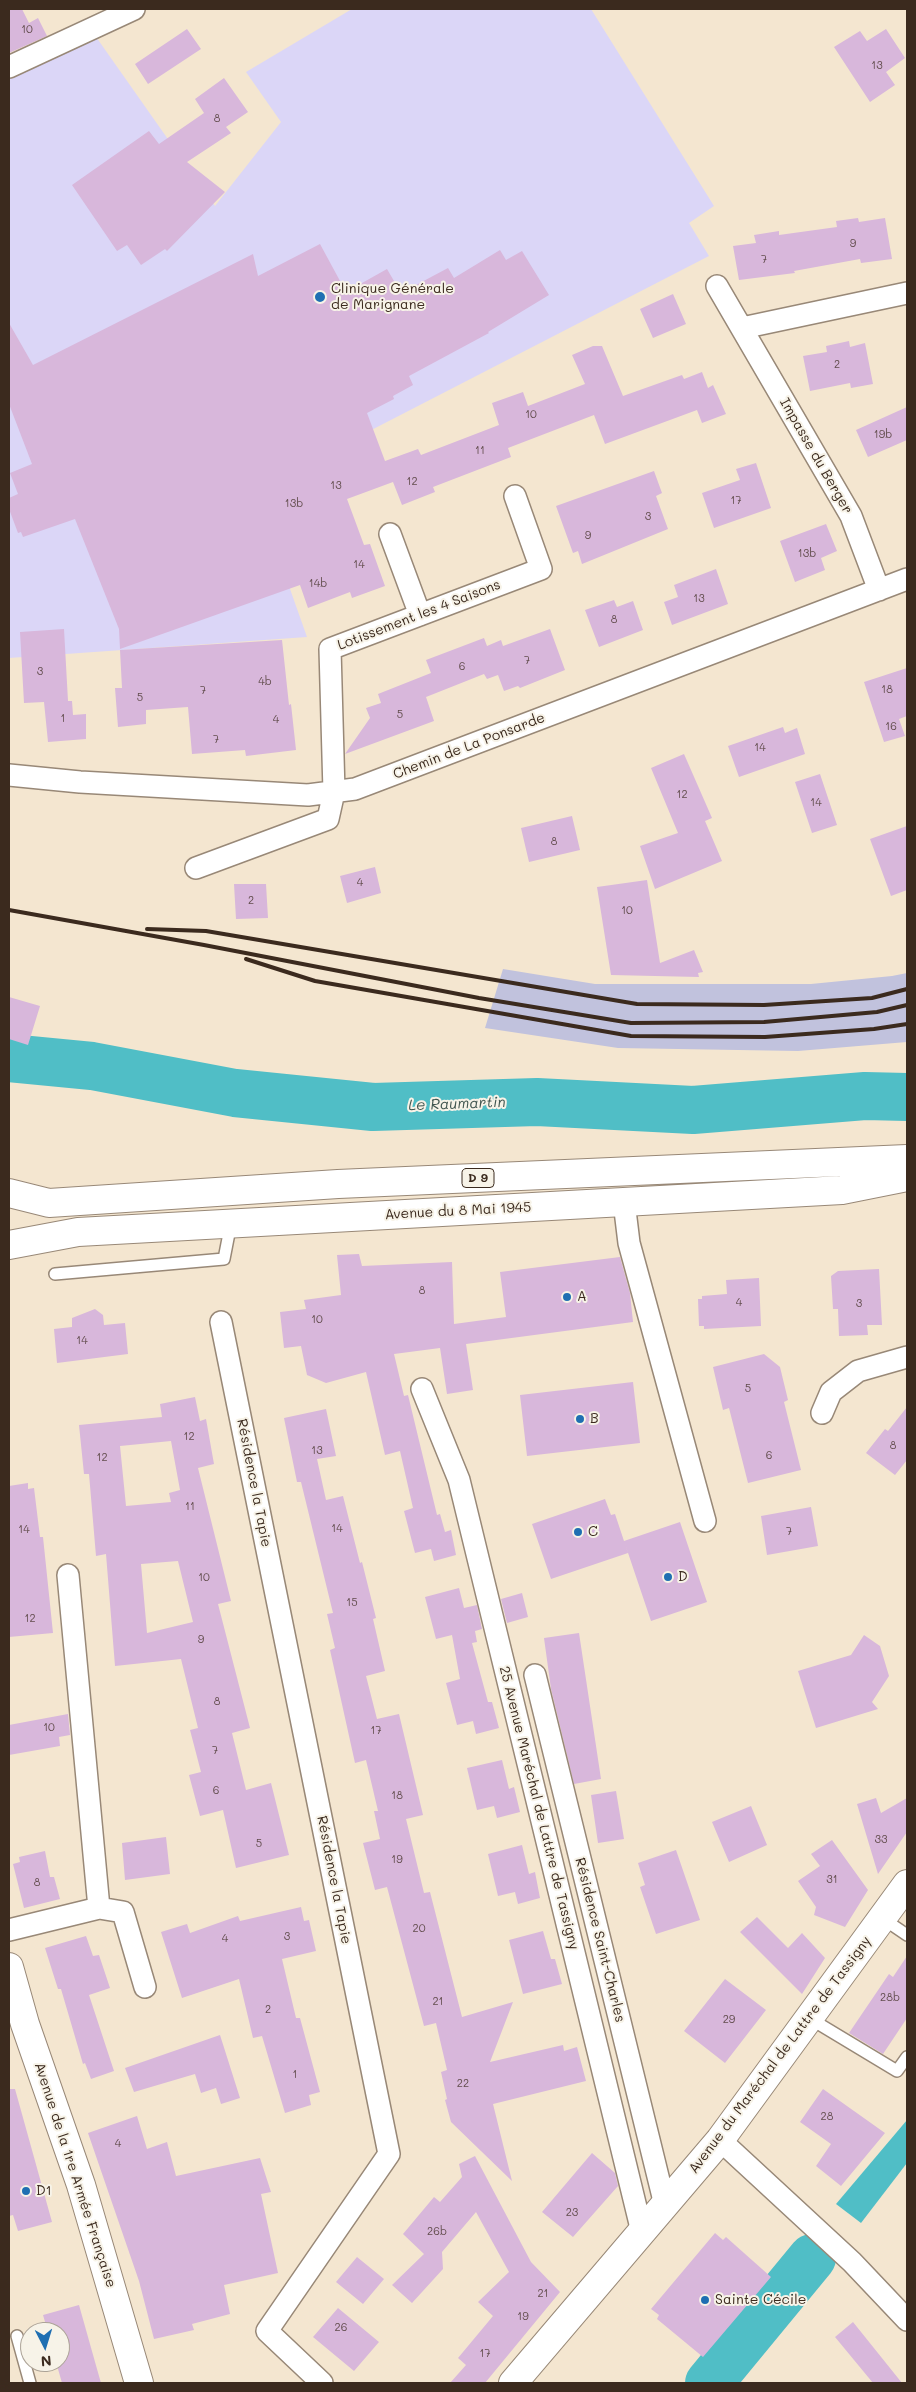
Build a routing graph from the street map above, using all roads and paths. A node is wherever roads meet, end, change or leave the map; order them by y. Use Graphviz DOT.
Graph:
graph roads {
  1 [pos="134,9"];
  2 [pos="9,68"];
  3 [pos="717,286"];
  4 [pos="907,292"];
  5 [pos="742,328"];
  6 [pos="515,496"];
  7 [pos="390,534"];
  8 [pos="907,579"];
  9 [pos="878,590"];
  10 [pos="420,615"];
  11 [pos="9,775"];
  12 [pos="334,792"];
  13 [pos="196,868"];
  14 [pos="907,1159"];
  15 [pos="907,1176"];
  16 [pos="9,1193"];
  17 [pos="624,1202"];
  18 [pos="231,1223"];
  19 [pos="9,1245"];
  20 [pos="55,1274"];
  21 [pos="221,1322"];
  22 [pos="907,1357"];
  23 [pos="422,1389"];
  24 [pos="822,1413"];
  25 [pos="705,1521"];
  26 [pos="68,1575"];
  27 [pos="535,1675"];
  28 [pos="907,1884"];
  29 [pos="99,1908"];
  30 [pos="882,1918"];
  31 [pos="9,1930"];
  32 [pos="907,1935"];
  33 [pos="9,1967"];
  34 [pos="145,1987"];
  35 [pos="809,2018"];
  36 [pos="907,2057"];
  37 [pos="720,2140"];
  38 [pos="665,2205"];
  39 [pos="642,2232"];
  40 [pos="907,2320"];
  41 [pos="17,2336"];
  42 [pos="30,2383"];
  43 [pos="139,2383"];
  44 [pos="322,2383"];
  45 [pos="513,2383"];
  1 -- 2 [label="street"];
  3 -- 5 [label="street, Impasse du Berger"];
  4 -- 5 [label="street"];
  5 -- 9 [label="street, Impasse du Berger"];
  6 -- 10 [label="street, Lotissement les 4 Saisons"];
  7 -- 10 [label="street"];
  8 -- 9 [label="street, Chemin de La Ponsarde"];
  9 -- 12 [label="street, Chemin de La Ponsarde"];
  10 -- 12 [label="street, Lotissement les 4 Saisons"];
  11 -- 12 [label="street, Chemin de La Ponsarde"];
  12 -- 13 [label="street"];
  14 -- 16 [label="main road, D 9"];
  15 -- 17 [label="main road, Avenue du 8 Mai 1945"];
  17 -- 18 [label="main road, Avenue du 8 Mai 1945"];
  17 -- 25 [label="street"];
  18 -- 19 [label="main road, Avenue du 8 Mai 1945"];
  18 -- 20 [label="lane"];
  21 -- 44 [label="street, Résidence la Tapie"];
  22 -- 24 [label="street"];
  23 -- 39 [label="street, 25 Avenue Maréchal de Lattre de Tassigny"];
  26 -- 29 [label="street"];
  27 -- 38 [label="street, Résidence Saint-Charles"];
  28 -- 30 [label="main road, Avenue du Maréchal de Lattre de Tassigny"];
  29 -- 31 [label="street"];
  29 -- 34 [label="street"];
  30 -- 32 [label="lane"];
  30 -- 35 [label="main road, Avenue du Maréchal de Lattre de Tassigny"];
  33 -- 43 [label="main road, Avenue de la 1re Armée Française"];
  35 -- 36 [label="lane"];
  35 -- 37 [label="main road, Avenue du Maréchal de Lattre de Tassigny"];
  37 -- 38 [label="main road, Avenue du Maréchal de Lattre de Tassigny"];
  37 -- 40 [label="street"];
  38 -- 39 [label="main road, Avenue du Maréchal de Lattre de Tassigny"];
  39 -- 45 [label="main road, Avenue du Maréchal de Lattre de Tassigny"];
  41 -- 42 [label="lane"];
}
